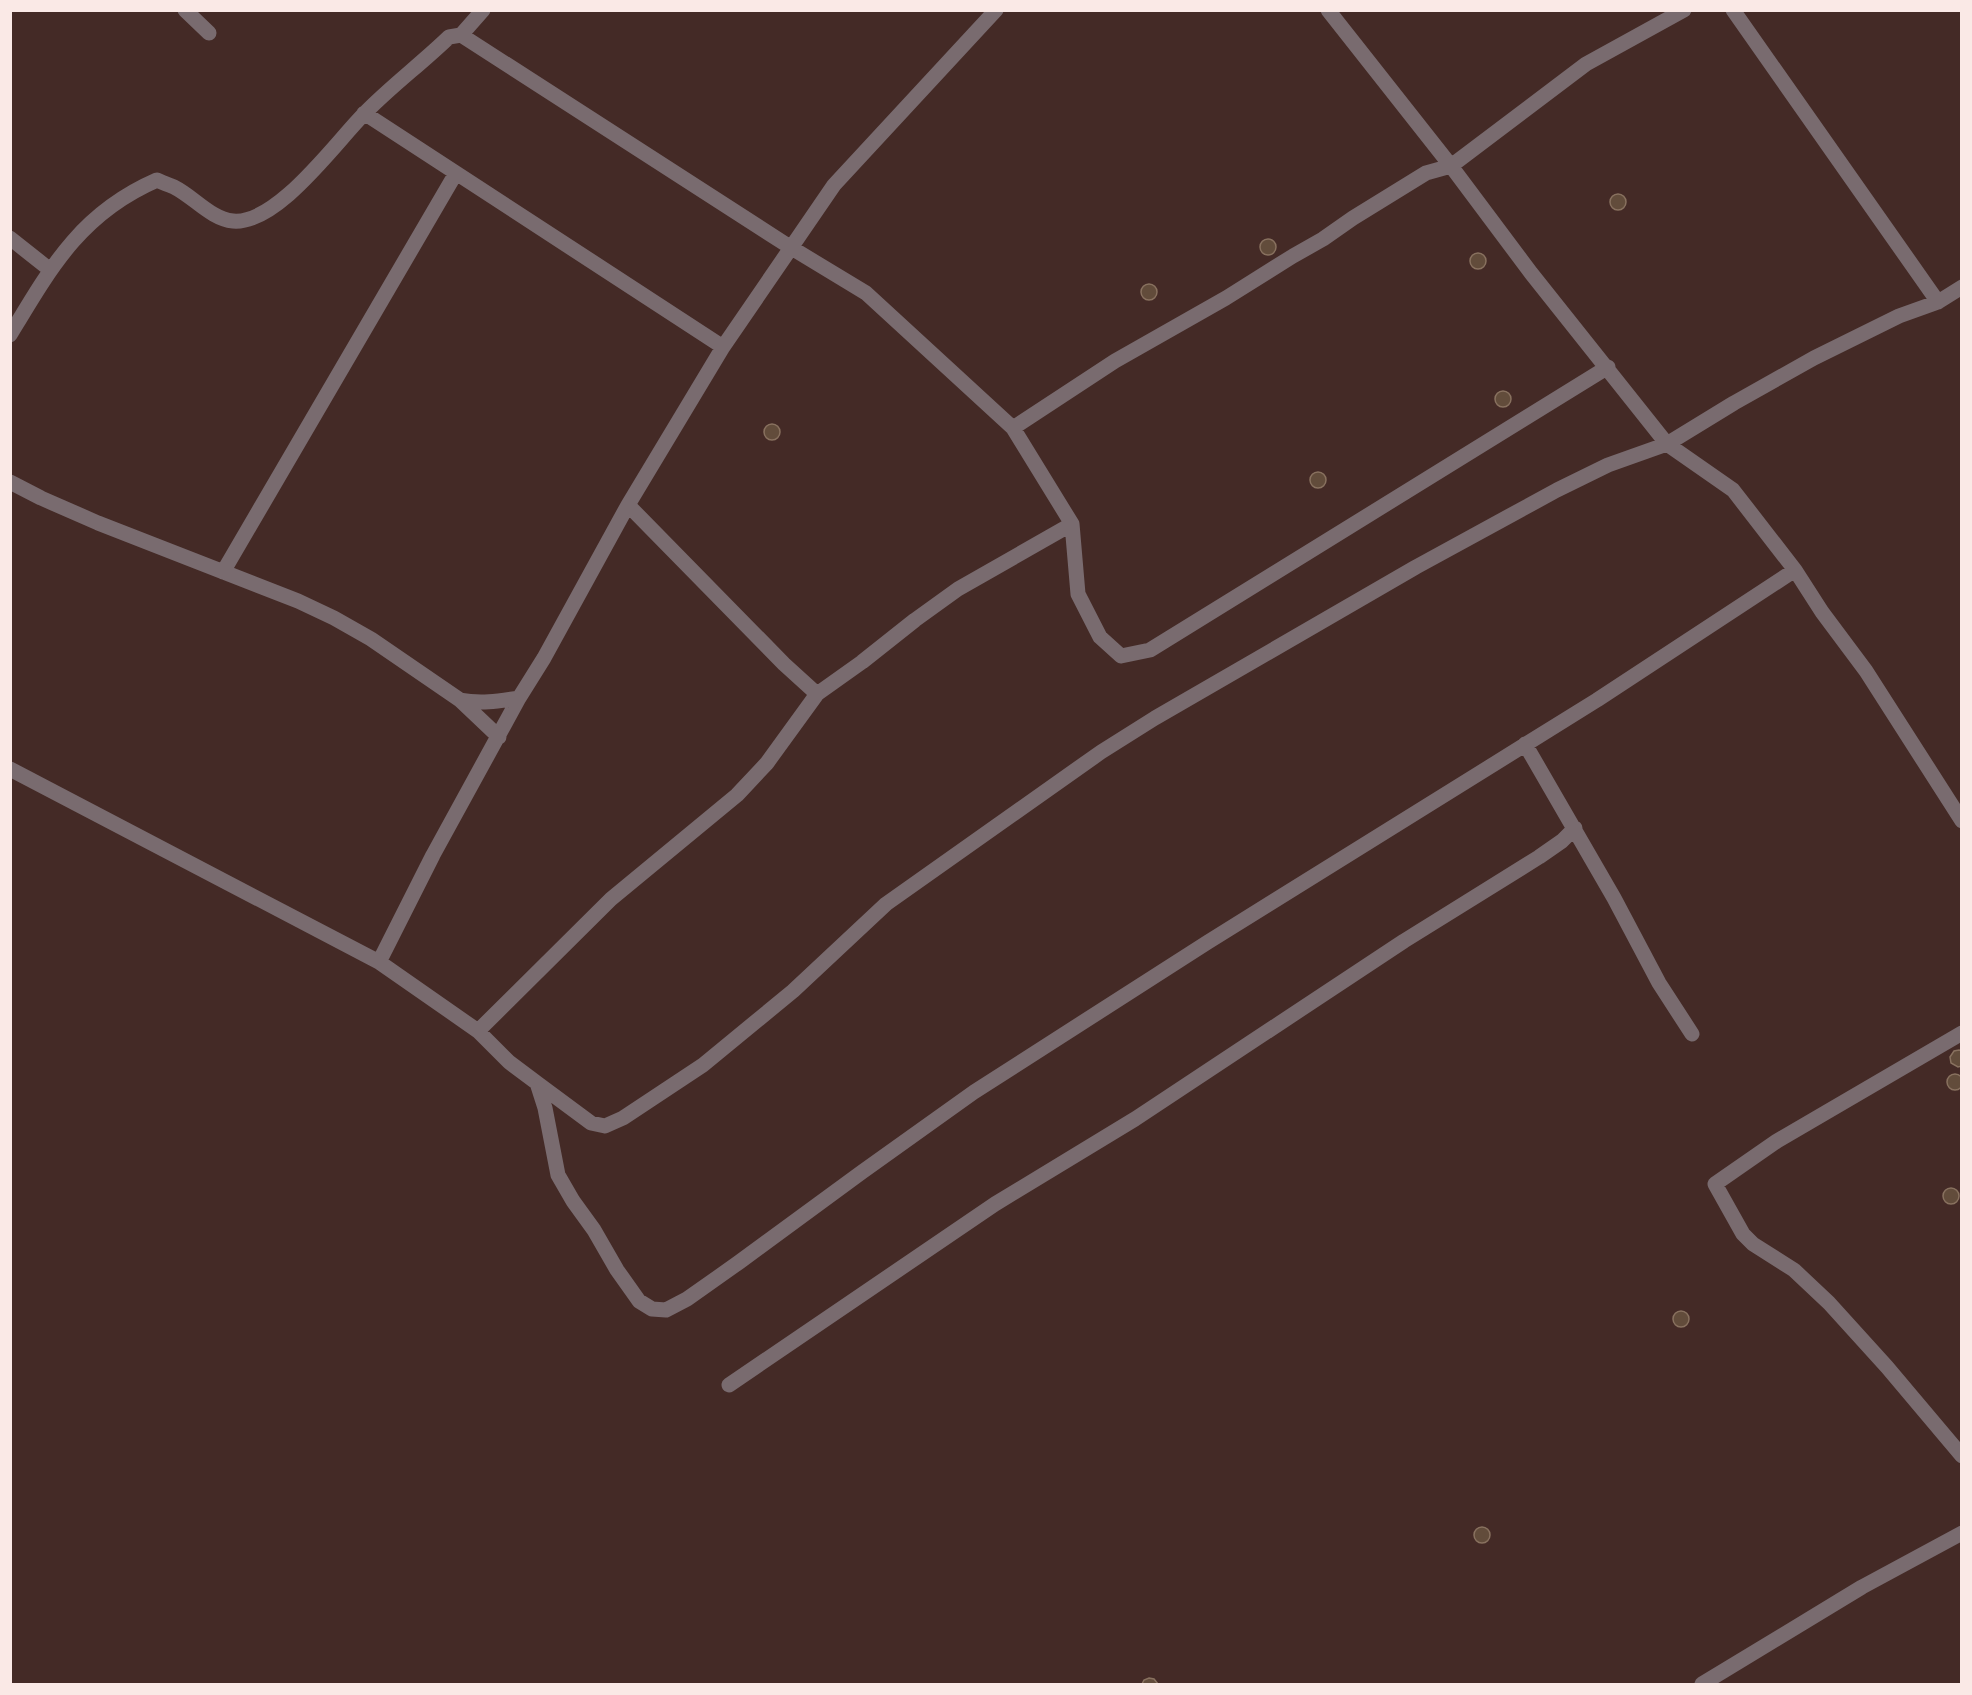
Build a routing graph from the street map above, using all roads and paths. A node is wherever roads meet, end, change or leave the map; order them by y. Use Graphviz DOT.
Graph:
graph roads {
  1 [pos="185,10"];
  2 [pos="483,10"];
  3 [pos="996,10"];
  4 [pos="1684,10"];
  5 [pos="1733,10"];
  6 [pos="1328,11"];
  7 [pos="208,33"];
  8 [pos="461,35"];
  9 [pos="364,113"];
  10 [pos="1451,166"];
  11 [pos="456,173"];
  12 [pos="10,238"];
  13 [pos="790,248"];
  14 [pos="50,269"];
  15 [pos="1962,287"];
  16 [pos="1938,302"];
  17 [pos="10,335"];
  18 [pos="723,347"];
  19 [pos="1608,367"];
  20 [pos="1013,428"];
  21 [pos="1667,444"];
  22 [pos="10,482"];
  23 [pos="628,505"];
  24 [pos="1072,525"];
  25 [pos="1795,570"];
  26 [pos="223,572"];
  27 [pos="817,694"];
  28 [pos="519,698"];
  29 [pos="460,699"];
  30 [pos="499,737"];
  31 [pos="1525,744"];
  32 [pos="10,770"];
  33 [pos="1962,821"];
  34 [pos="1575,828"];
  35 [pos="379,962"];
  36 [pos="478,1031"];
  37 [pos="1962,1033"];
  38 [pos="1692,1034"];
  39 [pos="537,1083"];
  40 [pos="729,1385"];
  41 [pos="1962,1456"];
  42 [pos="1962,1533"];
  43 [pos="1702,1684"];
  1 -- 7 [label="street"];
  2 -- 8 [label="street"];
  3 -- 13 [label="street"];
  4 -- 10 [label="street"];
  5 -- 16 [label="street"];
  6 -- 10 [label="street"];
  8 -- 9 [label="street"];
  8 -- 13 [label="street"];
  9 -- 11 [label="street"];
  9 -- 14 [label="street"];
  10 -- 19 [label="street"];
  10 -- 20 [label="street"];
  11 -- 18 [label="street"];
  11 -- 26 [label="street"];
  12 -- 14 [label="street"];
  13 -- 18 [label="street"];
  13 -- 20 [label="street"];
  14 -- 17 [label="street"];
  15 -- 16 [label="street"];
  16 -- 21 [label="street"];
  18 -- 23 [label="street"];
  19 -- 21 [label="street"];
  19 -- 24 [label="street"];
  20 -- 24 [label="street"];
  21 -- 25 [label="street"];
  21 -- 39 [label="street"];
  22 -- 26 [label="street"];
  23 -- 27 [label="street"];
  23 -- 28 [label="street"];
  24 -- 27 [label="street"];
  25 -- 31 [label="street"];
  25 -- 33 [label="street"];
  26 -- 29 [label="street"];
  27 -- 36 [label="street"];
  28 -- 29 [label="street"];
  28 -- 30 [label="street"];
  29 -- 30 [label="street"];
  30 -- 35 [label="street"];
  31 -- 34 [label="street"];
  31 -- 39 [label="street"];
  32 -- 35 [label="street"];
  34 -- 38 [label="street"];
  34 -- 40 [label="street"];
  35 -- 36 [label="street"];
  36 -- 39 [label="street"];
  37 -- 41 [label="street"];
  42 -- 43 [label="street"];
}
